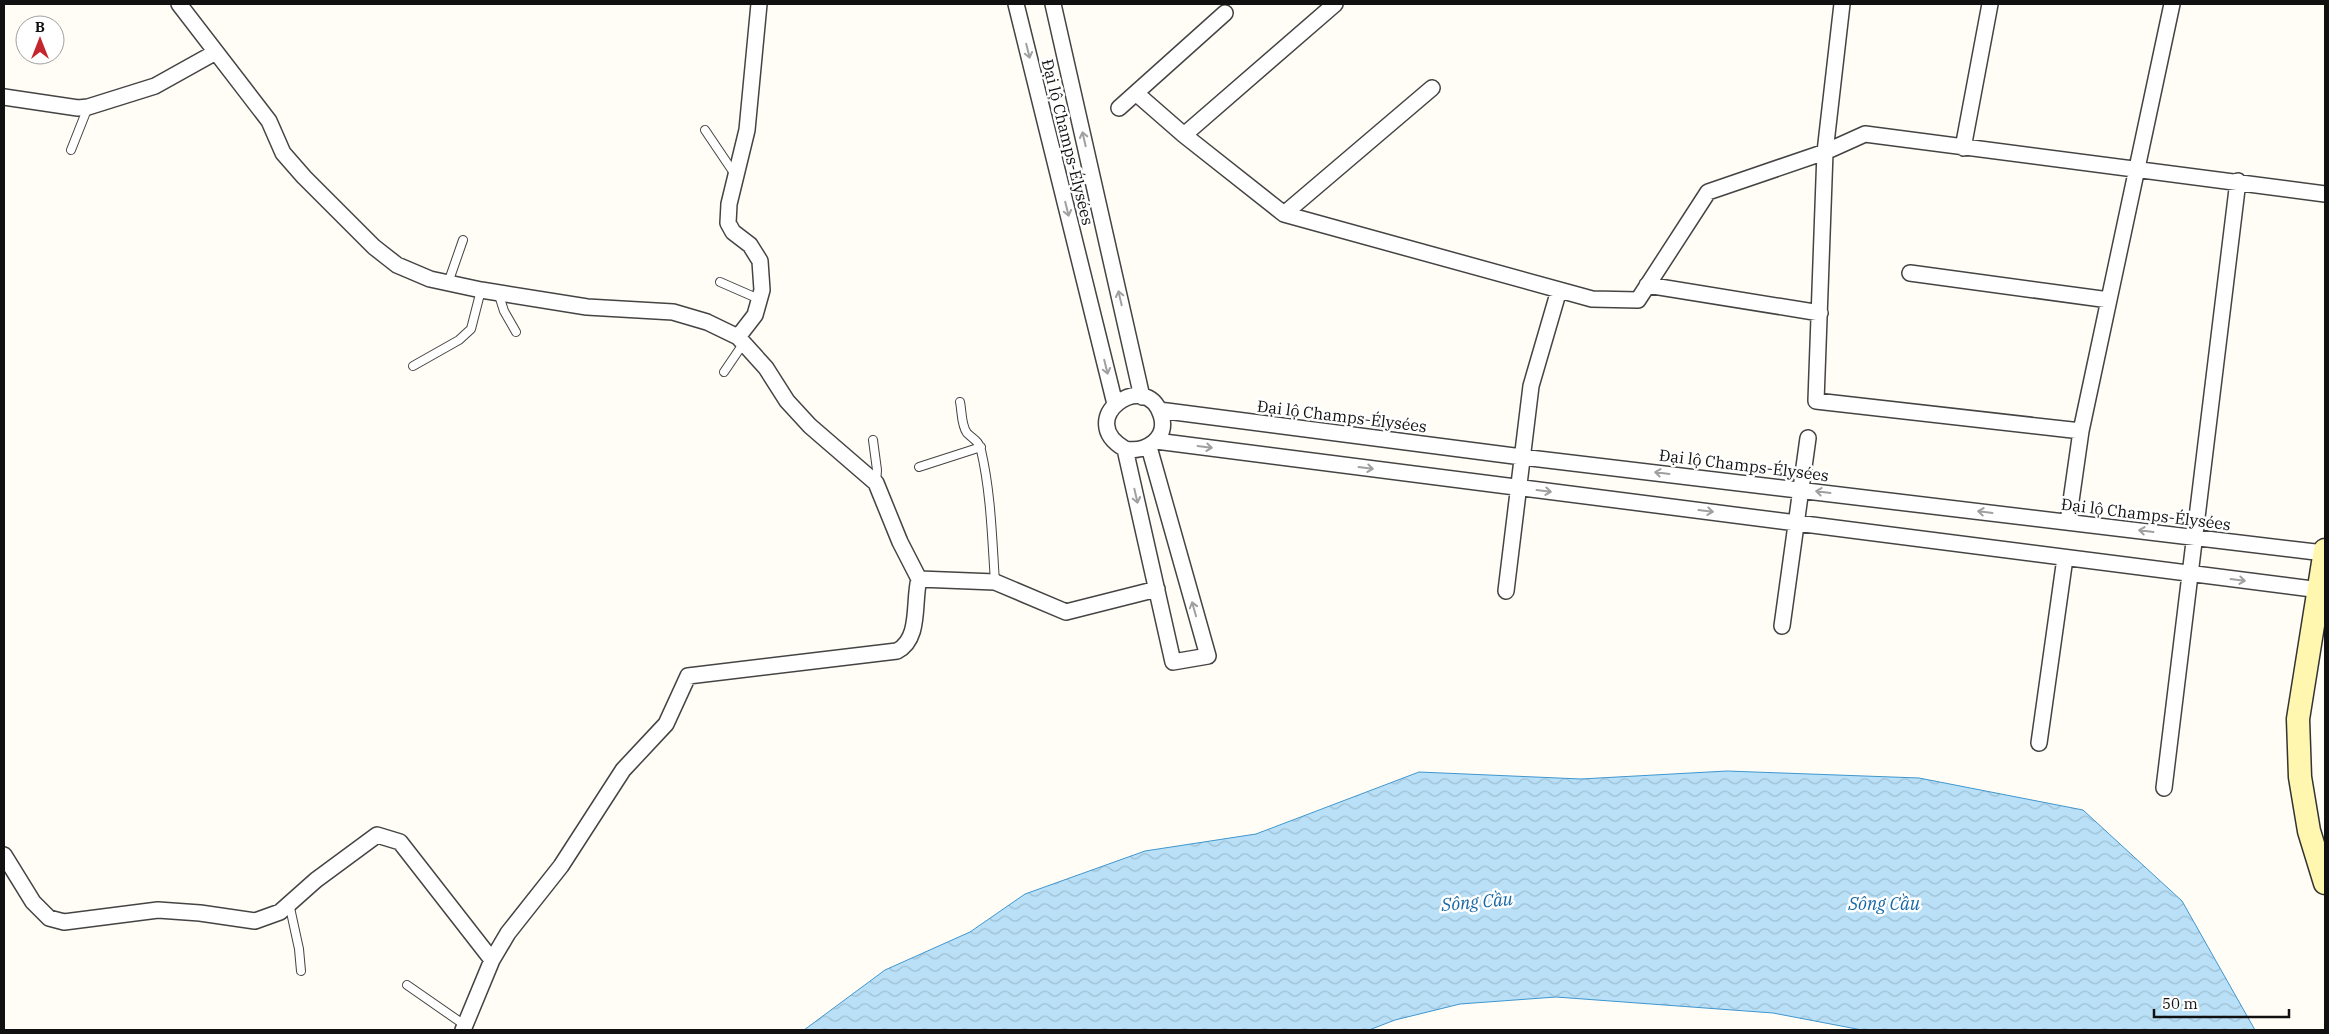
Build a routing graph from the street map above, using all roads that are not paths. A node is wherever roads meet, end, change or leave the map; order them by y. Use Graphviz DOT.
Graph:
graph roads {
  1 [pos="179,4"];
  2 [pos="759,4"];
  3 [pos="1016,4"];
  4 [pos="1053,4"];
  5 [pos="1335,4"];
  6 [pos="1842,4"];
  7 [pos="1990,4"];
  8 [pos="2172,4"];
  9 [pos="1225,13"];
  10 [pos="216,52"];
  11 [pos="1432,88"];
  12 [pos="1137,94"];
  13 [pos="4,97"];
  14 [pos="88,107"];
  15 [pos="1119,108"];
  16 [pos="705,130"];
  17 [pos="1184,136"];
  18 [pos="1963,148"];
  19 [pos="71,150"];
  20 [pos="1825,152"];
  21 [pos="2137,170"];
  22 [pos="736,176"];
  23 [pos="2238,181"];
  24 [pos="2325,194"];
  25 [pos="1284,214"];
  26 [pos="463,240"];
  27 [pos="1910,273"];
  28 [pos="720,282"];
  29 [pos="448,283"];
  30 [pos="1647,285"];
  31 [pos="481,290"];
  32 [pos="1559,290"];
  33 [pos="498,292"];
  34 [pos="759,299"];
  35 [pos="2109,300"];
  36 [pos="1820,313"];
  37 [pos="516,332"];
  38 [pos="741,340"];
  39 [pos="413,366"];
  40 [pos="724,372"];
  41 [pos="1142,397"];
  42 [pos="960,402"];
  43 [pos="1115,404"];
  44 [pos="1159,410"];
  45 [pos="2081,431"];
  46 [pos="1808,438"];
  47 [pos="873,440"];
  48 [pos="1153,444"];
  49 [pos="981,448"];
  50 [pos="1125,449"];
  51 [pos="1522,457"];
  52 [pos="919,467"];
  53 [pos="876,483"];
  54 [pos="1517,487"];
  55 [pos="1800,490"];
  56 [pos="2068,522"];
  57 [pos="1795,523"];
  58 [pos="2194,537"];
  59 [pos="2325,551"];
  60 [pos="2065,558"];
  61 [pos="2190,574"];
  62 [pos="919,579"];
  63 [pos="995,582"];
  64 [pos="1157,589"];
  65 [pos="2320,590"];
  66 [pos="1506,591"];
  67 [pos="1782,626"];
  68 [pos="2039,743"];
  69 [pos="2164,788"];
  70 [pos="4,855"];
  71 [pos="2325,883"];
  72 [pos="289,903"];
  73 [pos="492,960"];
  74 [pos="301,971"];
  75 [pos="407,985"];
  76 [pos="464,1028"];
  1 -- 10 [label="street"];
  2 -- 22 [label="street"];
  3 -- 43 [label="street, Đại lộ Champs-Élysées, one-way"];
  41 -- 4 [label="street, Đại lộ Champs-Élysées, one-way"];
  5 -- 17 [label="street"];
  6 -- 20 [label="street"];
  7 -- 18 [label="street"];
  8 -- 21 [label="street"];
  9 -- 12 [label="street"];
  10 -- 14 [label="street"];
  10 -- 29 [label="street"];
  11 -- 25 [label="street"];
  12 -- 15 [label="street"];
  12 -- 17 [label="street"];
  13 -- 14 [label="street"];
  14 -- 19 [label="lane"];
  16 -- 22 [label="lane"];
  17 -- 25 [label="street"];
  18 -- 20 [label="street"];
  18 -- 21 [label="street"];
  20 -- 30 [label="street"];
  20 -- 36 [label="street"];
  21 -- 23 [label="street"];
  21 -- 35 [label="street"];
  22 -- 34 [label="street"];
  23 -- 24 [label="street"];
  23 -- 58 [label="street"];
  25 -- 32 [label="street"];
  26 -- 29 [label="lane"];
  27 -- 35 [label="street"];
  28 -- 34 [label="lane"];
  29 -- 31 [label="street"];
  30 -- 32 [label="street"];
  30 -- 36 [label="street"];
  31 -- 33 [label="street"];
  31 -- 39 [label="lane"];
  32 -- 51 [label="street"];
  33 -- 37 [label="lane"];
  33 -- 38 [label="street"];
  34 -- 38 [label="street"];
  35 -- 45 [label="street"];
  36 -- 45 [label="street"];
  38 -- 40 [label="lane"];
  38 -- 53 [label="street"];
  41 -- 43 [label="street"];
  41 -- 44 [label="street"];
  42 -- 49 [label="lane"];
  43 -- 50 [label="street, Đại lộ Champs-Élysées"];
  44 -- 48 [label="street"];
  44 -- 51 [label="street, Đại lộ Champs-Élysées"];
  45 -- 56 [label="street"];
  46 -- 55 [label="street"];
  47 -- 53 [label="lane"];
  48 -- 50 [label="street"];
  48 -- 54 [label="street, one-way"];
  64 -- 48 [label="street, Đại lộ Champs-Élysées, one-way"];
  49 -- 52 [label="lane"];
  49 -- 63 [label="lane"];
  50 -- 64 [label="street, Đại lộ Champs-Élysées, one-way"];
  51 -- 54 [label="street"];
  55 -- 51 [label="street, Đại lộ Champs-Élysées, one-way"];
  53 -- 62 [label="street"];
  54 -- 57 [label="street, one-way"];
  54 -- 66 [label="street"];
  56 -- 55 [label="street, Đại lộ Champs-Élysées, one-way"];
  55 -- 57 [label="street"];
  58 -- 56 [label="street, Đại lộ Champs-Élysées, one-way"];
  57 -- 60 [label="street"];
  57 -- 67 [label="street"];
  58 -- 59 [label="street, Đại lộ Champs-Élysées"];
  58 -- 61 [label="street"];
  59 -- 65 [label="main road"];
  60 -- 61 [label="street"];
  60 -- 68 [label="street"];
  61 -- 65 [label="street, one-way"];
  61 -- 69 [label="street"];
  62 -- 63 [label="street"];
  62 -- 73 [label="street"];
  63 -- 64 [label="street"];
  65 -- 71 [label="main road"];
  70 -- 72 [label="street"];
  72 -- 73 [label="street"];
  72 -- 74 [label="lane"];
  73 -- 76 [label="street"];
  75 -- 76 [label="lane"];
}
